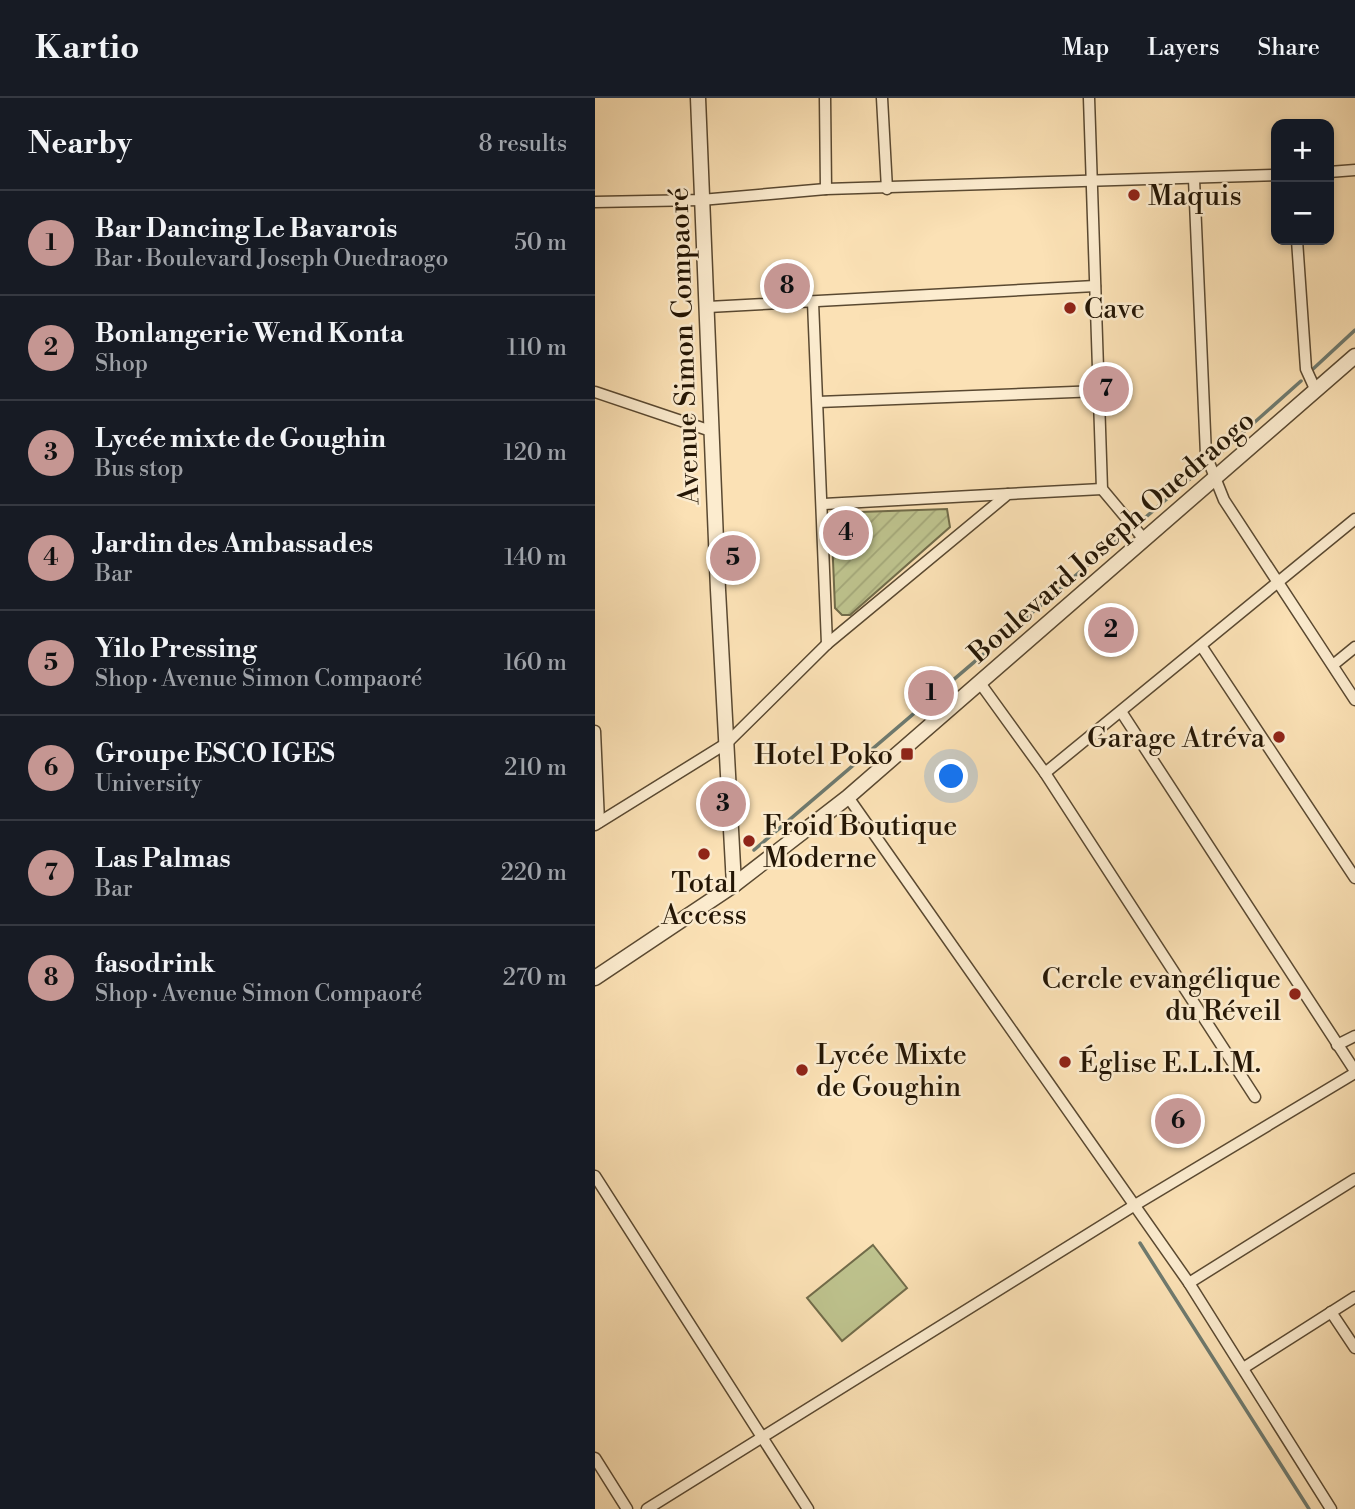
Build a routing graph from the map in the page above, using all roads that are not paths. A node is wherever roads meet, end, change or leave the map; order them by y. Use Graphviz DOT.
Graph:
graph roads {
  1 [pos="698,98"];
  2 [pos="825,98"];
  3 [pos="882,98"];
  4 [pos="1089,98"];
  5 [pos="1355,170"];
  6 [pos="1334,172"];
  7 [pos="1271,175"];
  8 [pos="1194,179"];
  9 [pos="1091,180"];
  10 [pos="887,188"];
  11 [pos="827,190"];
  12 [pos="701,200"];
  13 [pos="595,202"];
  14 [pos="1297,245"];
  15 [pos="1095,286"];
  16 [pos="813,302"];
  17 [pos="708,307"];
  18 [pos="1355,356"];
  19 [pos="1099,391"];
  20 [pos="1316,391"];
  21 [pos="595,392"];
  22 [pos="818,402"];
  23 [pos="711,431"];
  24 [pos="1213,478"];
  25 [pos="1102,489"];
  26 [pos="1008,495"];
  27 [pos="824,503"];
  28 [pos="1355,519"];
  29 [pos="1143,538"];
  30 [pos="1277,584"];
  31 [pos="827,645"];
  32 [pos="1202,647"];
  33 [pos="1355,647"];
  34 [pos="1333,665"];
  35 [pos="980,683"];
  36 [pos="1355,700"];
  37 [pos="1122,713"];
  38 [pos="595,731"];
  39 [pos="727,743"];
  40 [pos="1045,773"];
  41 [pos="848,797"];
  42 [pos="597,824"];
  43 [pos="1355,878"];
  44 [pos="734,885"];
  45 [pos="595,978"];
  46 [pos="1355,1037"];
  47 [pos="1337,1045"];
  48 [pos="1355,1071"];
  49 [pos="1255,1097"];
  50 [pos="595,1177"];
  51 [pos="1355,1179"];
  52 [pos="1135,1205"];
  53 [pos="1189,1283"];
  54 [pos="1355,1297"];
  55 [pos="1331,1312"];
  56 [pos="1355,1348"];
  57 [pos="1245,1367"];
  58 [pos="761,1435"];
  59 [pos="595,1458"];
  60 [pos="627,1509"];
  61 [pos="647,1509"];
  62 [pos="807,1509"];
  63 [pos="1331,1509"];
  1 -- 12 [label="street, Avenue Simon Compaoré"];
  2 -- 11 [label="street"];
  3 -- 10 [label="street"];
  4 -- 9 [label="street"];
  5 -- 6 [label="street"];
  7 -- 8 [label="street"];
  8 -- 9 [label="street"];
  8 -- 24 [label="street"];
  9 -- 10 [label="street"];
  9 -- 15 [label="street"];
  10 -- 11 [label="street"];
  11 -- 12 [label="street"];
  12 -- 13 [label="street"];
  12 -- 17 [label="street, Avenue Simon Compaoré"];
  14 -- 20 [label="street"];
  15 -- 16 [label="street"];
  15 -- 19 [label="street"];
  16 -- 17 [label="street"];
  16 -- 22 [label="street"];
  17 -- 23 [label="street, Avenue Simon Compaoré"];
  18 -- 20 [label="street, Boulevard Joseph Ouedraogo"];
  19 -- 22 [label="street"];
  19 -- 25 [label="street"];
  20 -- 24 [label="street, Boulevard Joseph Ouedraogo"];
  21 -- 23 [label="street"];
  22 -- 27 [label="street"];
  23 -- 39 [label="street, Avenue Simon Compaoré"];
  24 -- 29 [label="street, Boulevard Joseph Ouedraogo"];
  24 -- 30 [label="street"];
  25 -- 26 [label="street"];
  25 -- 29 [label="street"];
  26 -- 27 [label="street"];
  26 -- 31 [label="street"];
  27 -- 31 [label="street"];
  28 -- 30 [label="street"];
  29 -- 35 [label="street, Boulevard Joseph Ouedraogo"];
  30 -- 32 [label="street"];
  30 -- 34 [label="street"];
  31 -- 39 [label="street"];
  32 -- 37 [label="street"];
  32 -- 43 [label="street"];
  33 -- 34 [label="street"];
  34 -- 36 [label="street"];
  35 -- 40 [label="street"];
  35 -- 41 [label="street, Boulevard Joseph Ouedraogo"];
  37 -- 40 [label="street"];
  37 -- 47 [label="street"];
  38 -- 42 [label="street"];
  39 -- 42 [label="street"];
  39 -- 44 [label="street, Avenue Simon Compaoré"];
  40 -- 49 [label="street"];
  41 -- 44 [label="street, Boulevard Joseph Ouedraogo"];
  41 -- 52 [label="street"];
  44 -- 45 [label="street, Boulevard Joseph Ouedraogo"];
  46 -- 47 [label="street"];
  47 -- 48 [label="street"];
  48 -- 52 [label="street"];
  50 -- 58 [label="street"];
  51 -- 53 [label="street"];
  52 -- 53 [label="street"];
  52 -- 58 [label="street"];
  53 -- 57 [label="street"];
  54 -- 55 [label="street"];
  55 -- 56 [label="street"];
  55 -- 57 [label="street"];
  57 -- 63 [label="street"];
  58 -- 61 [label="street"];
  58 -- 62 [label="street"];
  59 -- 60 [label="street"];
}
